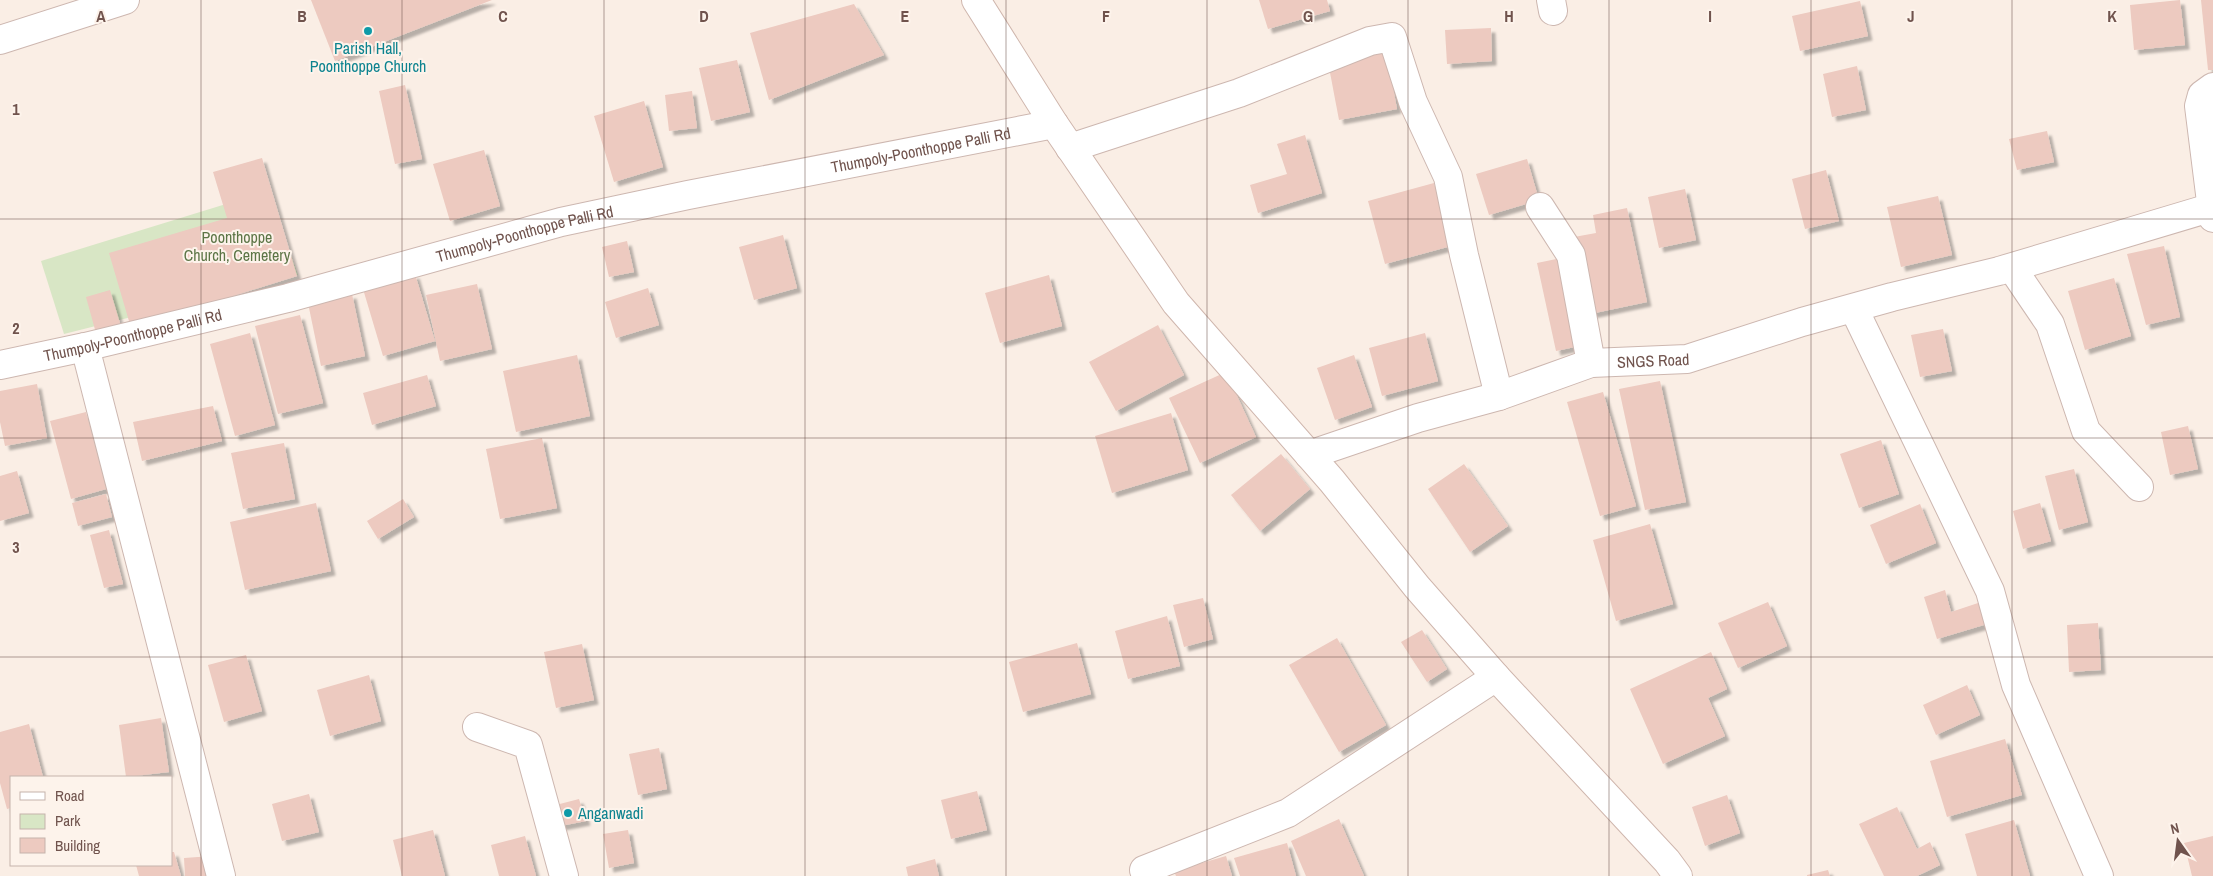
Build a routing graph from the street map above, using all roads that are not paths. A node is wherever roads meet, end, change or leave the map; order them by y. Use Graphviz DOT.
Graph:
graph roads {
  1 [pos="125,0"];
  2 [pos="976,0"];
  3 [pos="0,40"];
  4 [pos="2213,87"];
  5 [pos="1054,124"];
  6 [pos="1070,148"];
  7 [pos="1540,207"];
  8 [pos="2212,211"];
  9 [pos="2006,269"];
  10 [pos="1854,309"];
  11 [pos="85,347"];
  12 [pos="1591,363"];
  13 [pos="0,365"];
  14 [pos="1499,396"];
  15 [pos="1309,455"];
  16 [pos="2139,487"];
  17 [pos="1496,677"];
  18 [pos="478,727"];
  19 [pos="1144,870"];
  20 [pos="221,876"];
  21 [pos="564,876"];
  22 [pos="1678,876"];
  23 [pos="2098,876"];
  1 -- 3 [label="street"];
  2 -- 5 [label="street"];
  4 -- 8 [label="street"];
  5 -- 6 [label="street"];
  5 -- 11 [label="street, Thumpoly-Poonthoppe Palli Rd"];
  6 -- 14 [label="street"];
  6 -- 15 [label="street"];
  7 -- 12 [label="street"];
  8 -- 9 [label="street, SNGS Road"];
  9 -- 10 [label="street, SNGS Road"];
  9 -- 16 [label="street"];
  10 -- 12 [label="street, SNGS Road"];
  10 -- 23 [label="street"];
  11 -- 13 [label="street, Thumpoly-Poonthoppe Palli Rd"];
  11 -- 20 [label="street"];
  12 -- 14 [label="street, SNGS Road"];
  14 -- 15 [label="street, SNGS Road"];
  15 -- 17 [label="street"];
  17 -- 19 [label="street"];
  17 -- 22 [label="street"];
  18 -- 21 [label="street"];
}
